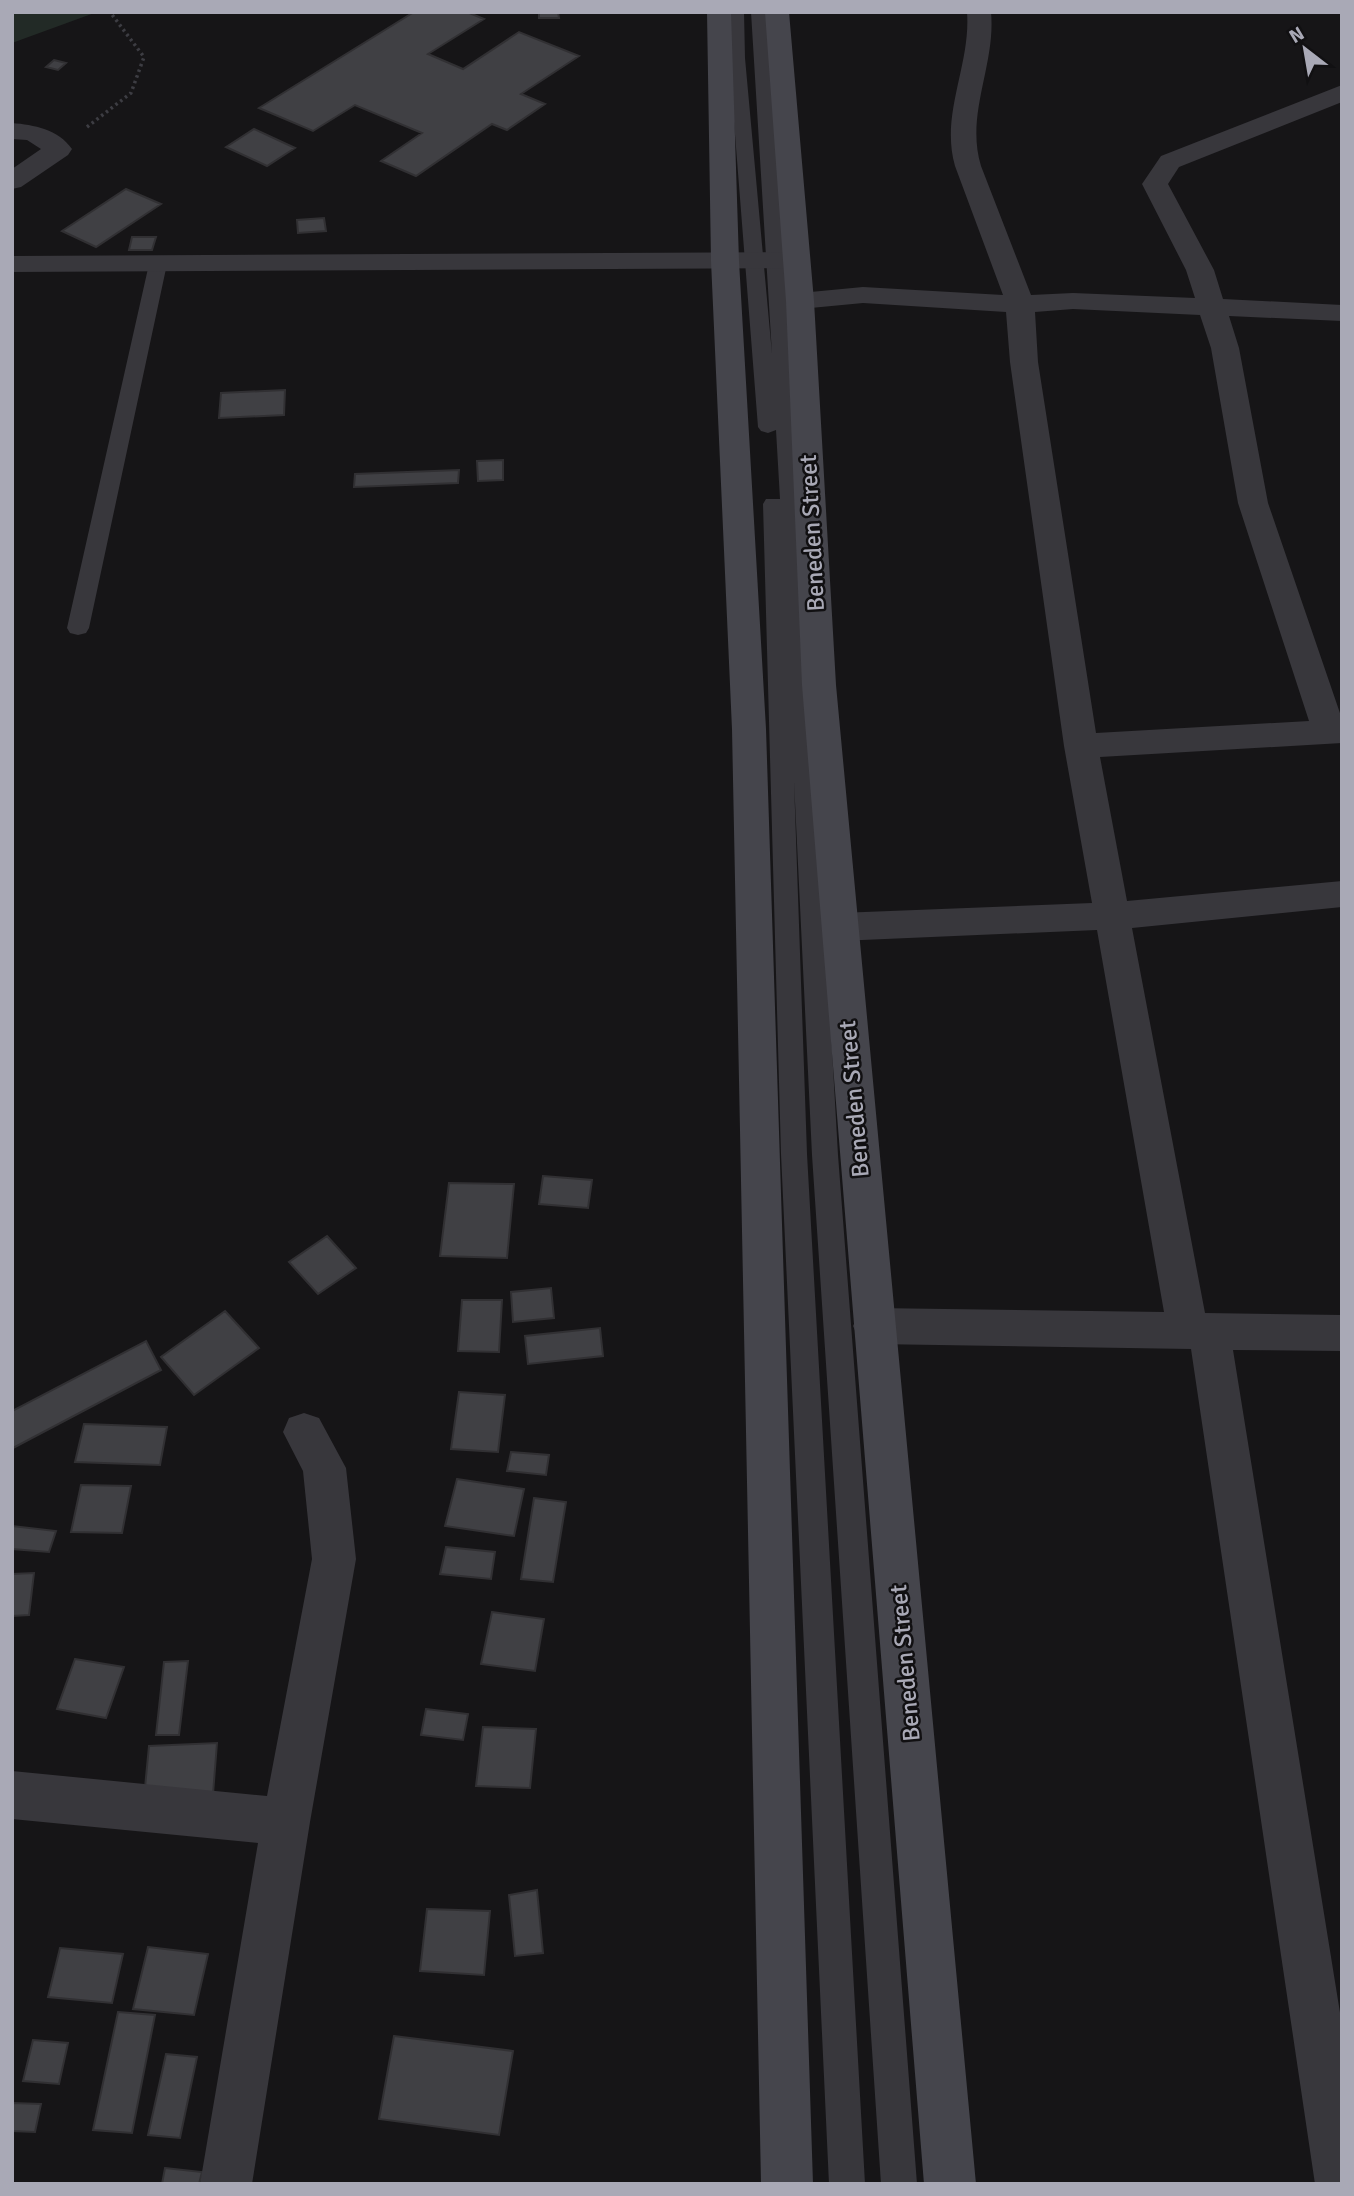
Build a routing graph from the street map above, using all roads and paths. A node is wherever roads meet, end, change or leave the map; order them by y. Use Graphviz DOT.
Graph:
graph roads {
  1 [pos="719,12"];
  2 [pos="736,12"];
  3 [pos="759,12"];
  4 [pos="777,12"];
  5 [pos="979,12"];
  6 [pos="111,14"];
  7 [pos="1342,93"];
  8 [pos="12,131"];
  9 [pos="59,149"];
  10 [pos="12,181"];
  11 [pos="762,261"];
  12 [pos="12,264"];
  13 [pos="158,264"];
  14 [pos="800,301"];
  15 [pos="1020,304"];
  16 [pos="1211,309"];
  17 [pos="1342,313"];
  18 [pos="78,628"];
  19 [pos="1335,732"];
  20 [pos="1081,746"];
  21 [pos="1342,894"];
  22 [pos="1112,916"];
  23 [pos="839,927"];
  24 [pos="874,1326"];
  25 [pos="1198,1331"];
  26 [pos="1342,1333"];
  27 [pos="304,1433"];
  28 [pos="12,1795"];
  29 [pos="286,1822"];
  30 [pos="226,2184"];
  31 [pos="787,2184"];
  32 [pos="847,2184"];
  33 [pos="899,2184"];
  34 [pos="950,2184"];
  35 [pos="1341,2184"];
  1 -- 11 [label="main road, Beneden Street"];
  2 -- 11 [label="lane"];
  3 -- 11 [label="lane"];
  4 -- 11 [label="main road, Beneden Street"];
  5 -- 15 [label="street"];
  6 -- 9 [label="path"];
  7 -- 16 [label="street"];
  8 -- 9 [label="street"];
  9 -- 10 [label="street"];
  11 -- 13 [label="street"];
  11 -- 14 [label="main road, Beneden Street"];
  11 -- 31 [label="main road, Beneden Street"];
  11 -- 32 [label="lane"];
  11 -- 33 [label="lane"];
  12 -- 13 [label="street"];
  13 -- 18 [label="lane"];
  14 -- 15 [label="street"];
  14 -- 23 [label="main road, Beneden Street"];
  15 -- 16 [label="street"];
  15 -- 20 [label="street"];
  16 -- 17 [label="street"];
  16 -- 19 [label="street"];
  19 -- 20 [label="street"];
  20 -- 22 [label="street"];
  21 -- 22 [label="street"];
  22 -- 23 [label="street"];
  22 -- 25 [label="street"];
  23 -- 24 [label="main road, Beneden Street"];
  24 -- 25 [label="street"];
  24 -- 34 [label="main road, Beneden Street"];
  25 -- 26 [label="street"];
  25 -- 35 [label="street"];
  27 -- 29 [label="street"];
  28 -- 29 [label="street"];
  29 -- 30 [label="street"];
}
